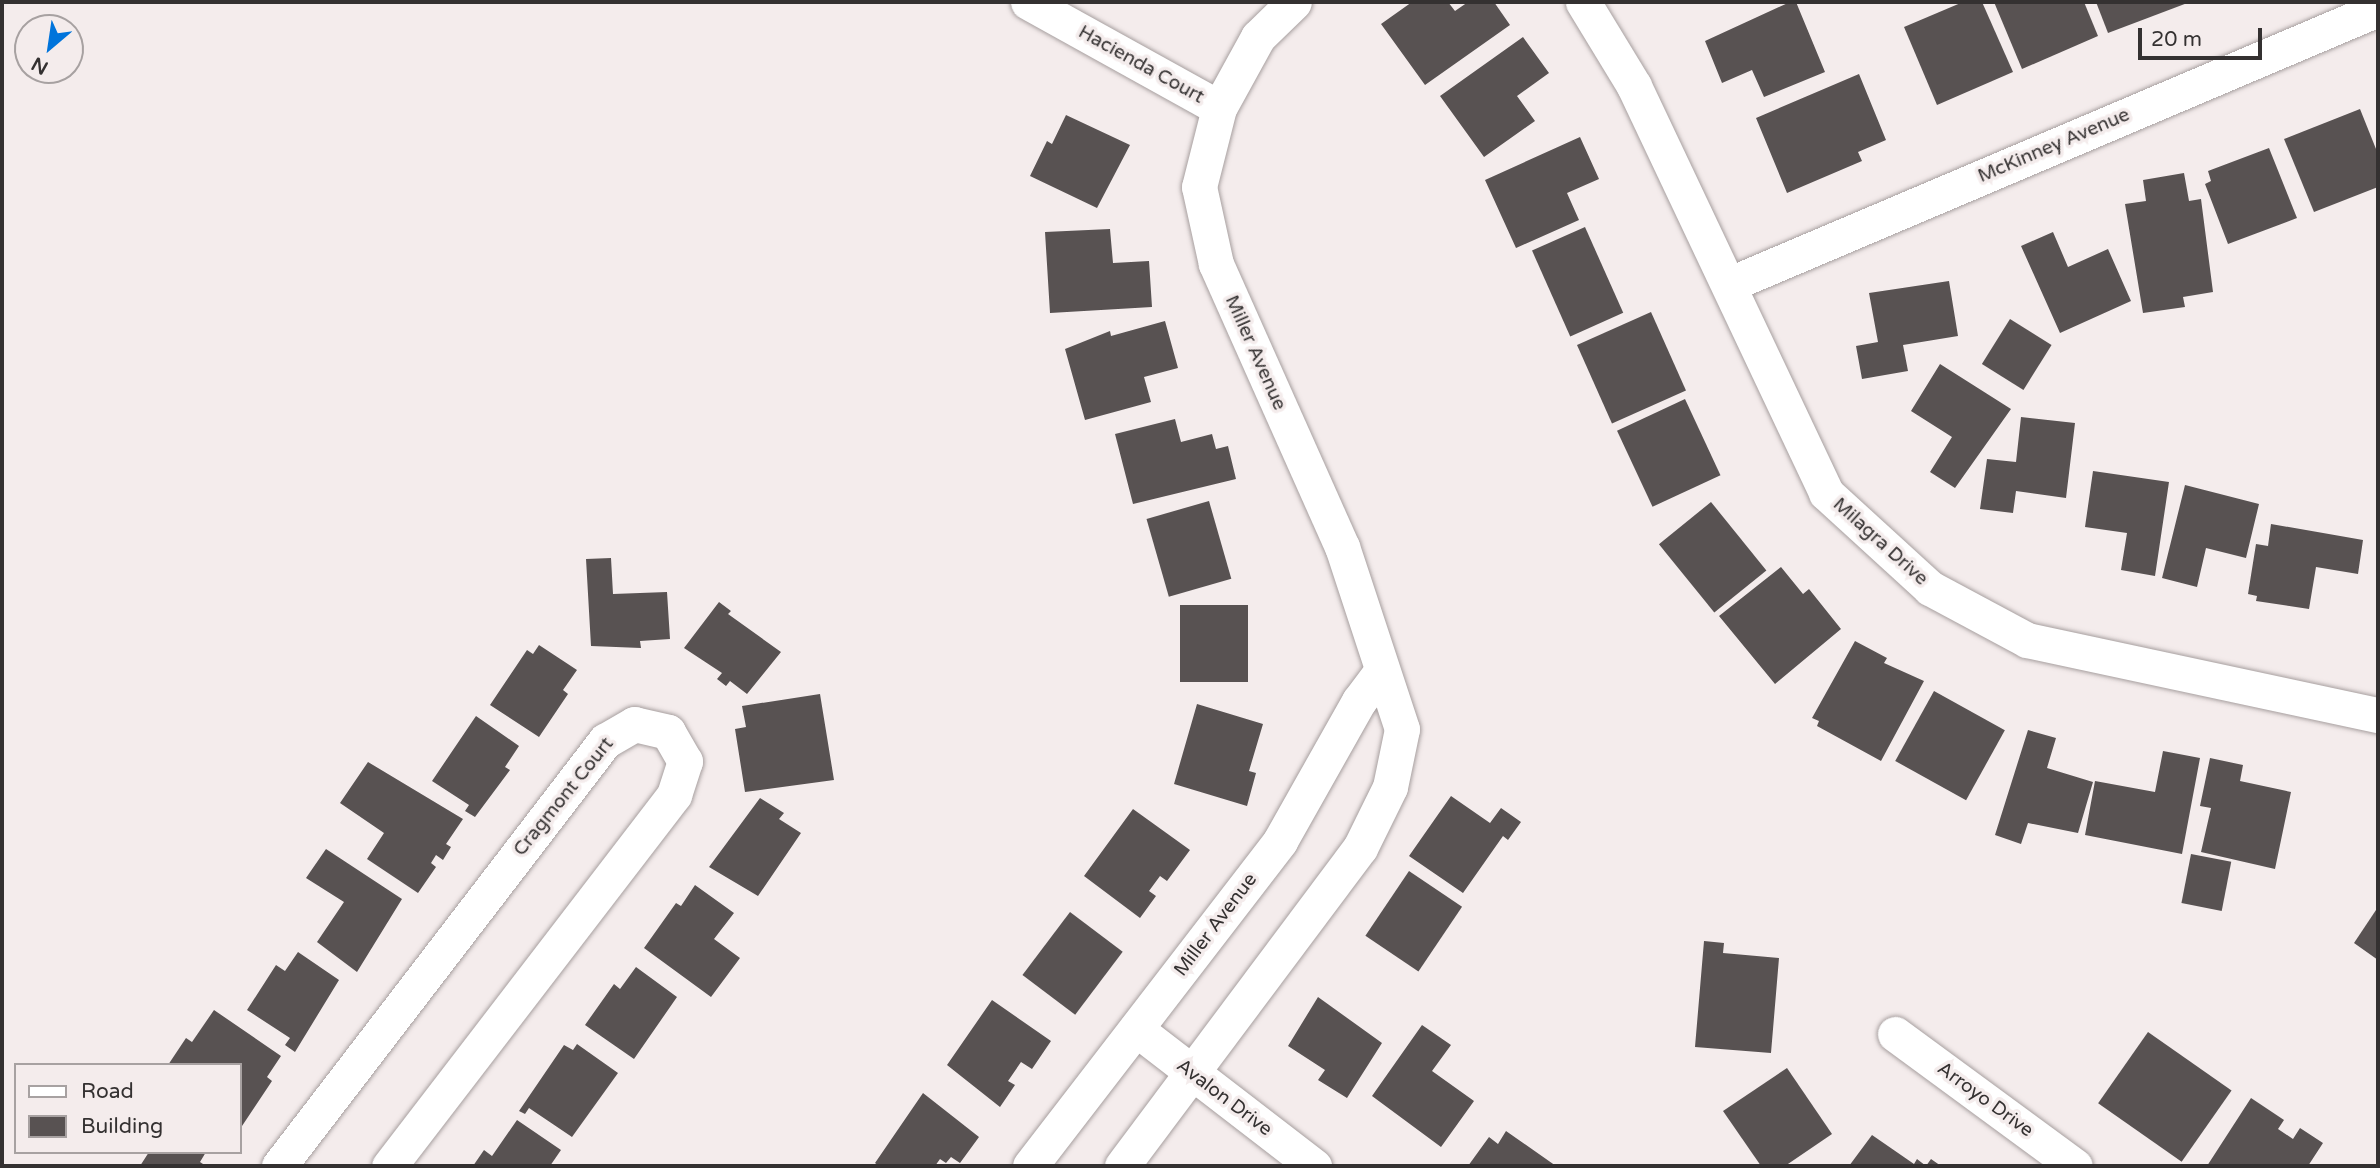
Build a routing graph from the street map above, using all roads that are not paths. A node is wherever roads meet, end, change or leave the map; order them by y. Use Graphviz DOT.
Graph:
graph roads {
  1 [pos="1028,2"];
  2 [pos="1294,2"];
  3 [pos="1583,2"];
  4 [pos="2378,9"];
  5 [pos="1219,108"];
  6 [pos="1730,284"];
  7 [pos="1382,671"];
  8 [pos="2378,715"];
  9 [pos="1136,1029"];
  10 [pos="1895,1034"];
  11 [pos="1192,1075"];
  12 [pos="279,1166"];
  13 [pos="389,1166"];
  14 [pos="1030,1166"];
  15 [pos="1122,1166"];
  16 [pos="1314,1166"];
  17 [pos="2075,1166"];
  1 -- 5 [label="street, Hacienda Court"];
  2 -- 5 [label="street, Miller Avenue"];
  3 -- 6 [label="street, Milagra Drive"];
  4 -- 6 [label="street, McKinney Avenue"];
  5 -- 7 [label="street, Miller Avenue"];
  6 -- 8 [label="street, Milagra Drive"];
  7 -- 9 [label="street, Miller Avenue"];
  7 -- 11 [label="street, Miller Avenue"];
  9 -- 11 [label="street, Avalon Drive"];
  9 -- 14 [label="street, Miller Avenue"];
  10 -- 17 [label="street, Arroyo Drive"];
  11 -- 15 [label="street, Miller Avenue"];
  11 -- 16 [label="street, Avalon Drive"];
  12 -- 13 [label="street, Cragmont Court"];
}
